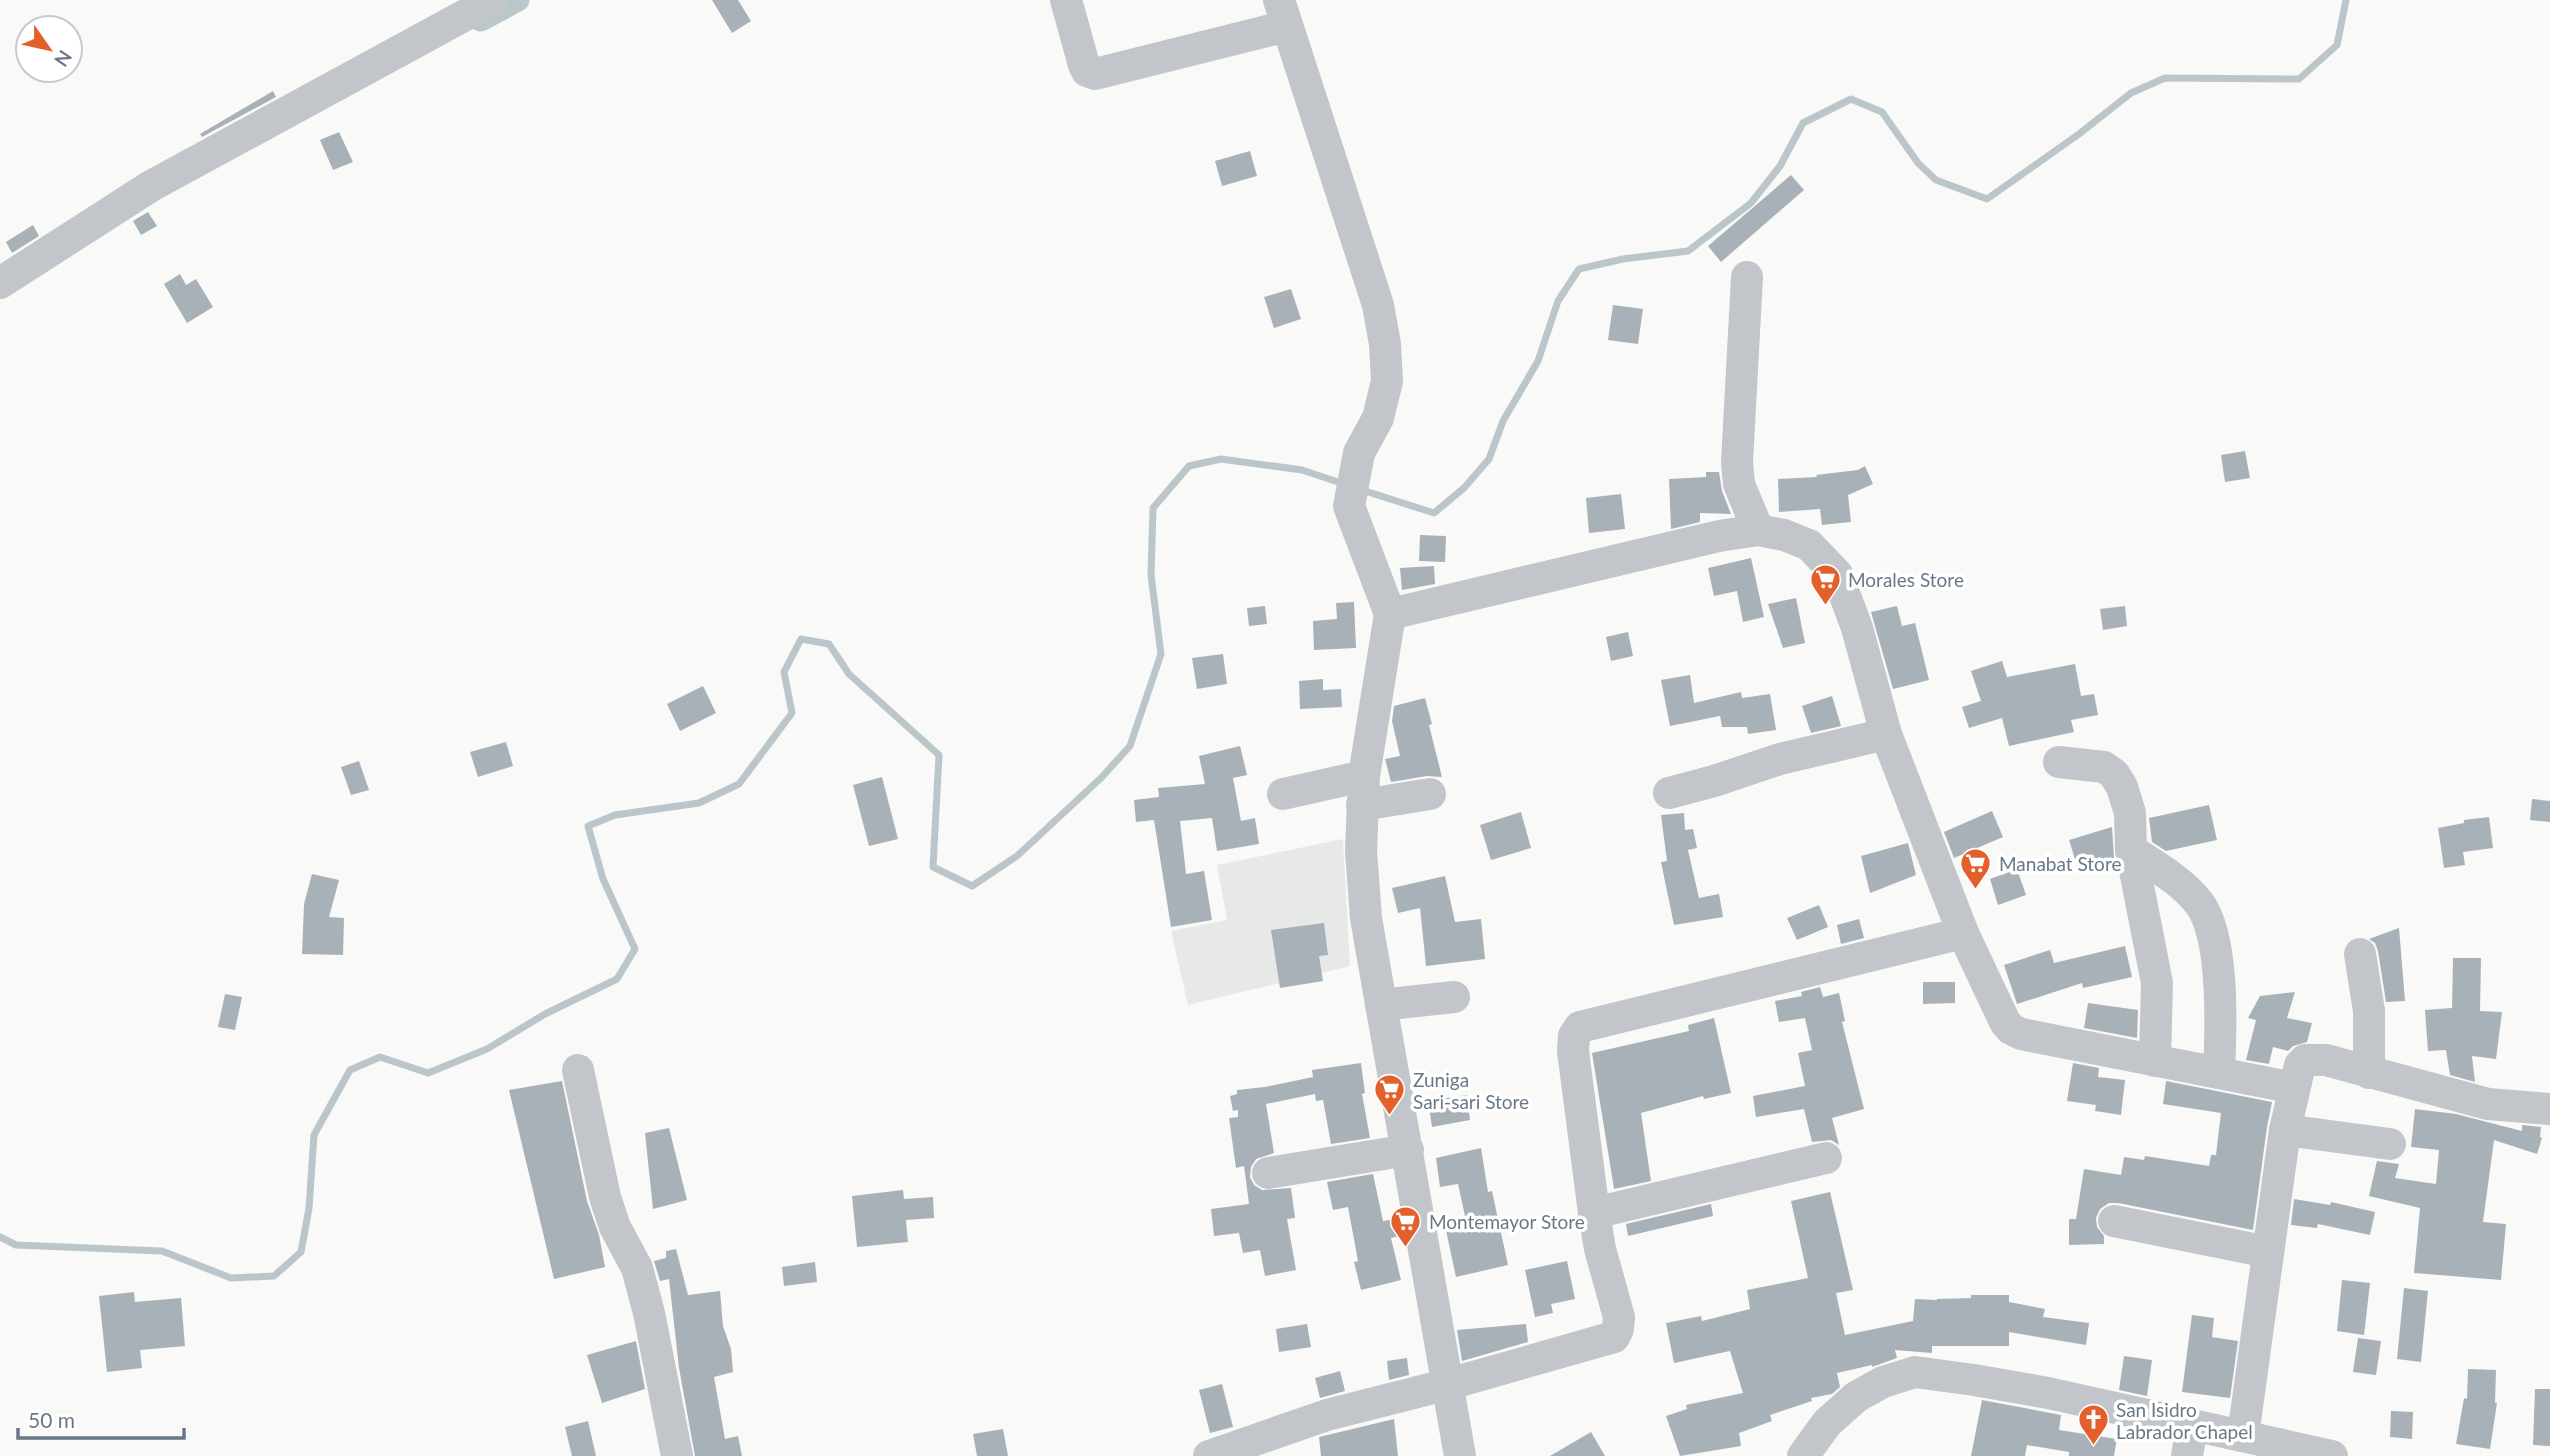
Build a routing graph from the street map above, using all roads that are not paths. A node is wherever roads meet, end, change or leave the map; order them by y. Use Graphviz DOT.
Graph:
graph roads {
  1 [pos="493,0"];
  2 [pos="1066,0"];
  3 [pos="1283,13"];
  4 [pos="1747,277"];
  5 [pos="0,283"];
  6 [pos="1758,530"];
  7 [pos="1390,614"];
  8 [pos="1886,734"];
  9 [pos="2059,762"];
  10 [pos="1363,790"];
  11 [pos="1669,793"];
  12 [pos="1283,794"];
  13 [pos="1430,794"];
  14 [pos="2132,850"];
  15 [pos="1963,933"];
  16 [pos="2360,954"];
  17 [pos="1454,997"];
  18 [pos="1381,1005"];
  19 [pos="2155,1061"];
  20 [pos="578,1070"];
  21 [pos="2219,1073"];
  22 [pos="2369,1073"];
  23 [pos="2294,1088"];
  24 [pos="2550,1109"];
  25 [pos="2285,1130"];
  26 [pos="2390,1144"];
  27 [pos="1408,1150"];
  28 [pos="1826,1158"];
  29 [pos="1268,1173"];
  30 [pos="1594,1213"];
  31 [pos="2114,1221"];
  32 [pos="2268,1252"];
  33 [pos="1449,1384"];
  34 [pos="2244,1436"];
  35 [pos="2189,1441"];
  36 [pos="2327,1455"];
  37 [pos="677,1456"];
  38 [pos="1209,1456"];
  39 [pos="1460,1456"];
  40 [pos="1803,1456"];
  1 -- 5 [label="street"];
  2 -- 3 [label="street"];
  3 -- 7 [label="street"];
  4 -- 6 [label="street"];
  6 -- 7 [label="street"];
  6 -- 8 [label="street"];
  7 -- 10 [label="street"];
  8 -- 11 [label="street"];
  8 -- 15 [label="street"];
  9 -- 14 [label="street"];
  10 -- 12 [label="street"];
  10 -- 13 [label="street"];
  10 -- 18 [label="street"];
  14 -- 19 [label="street"];
  14 -- 21 [label="street"];
  15 -- 19 [label="street"];
  15 -- 30 [label="street"];
  16 -- 22 [label="street"];
  17 -- 18 [label="street"];
  18 -- 27 [label="street"];
  19 -- 21 [label="street"];
  20 -- 37 [label="street"];
  21 -- 23 [label="street"];
  22 -- 23 [label="street"];
  22 -- 24 [label="street"];
  23 -- 25 [label="street"];
  25 -- 26 [label="street"];
  25 -- 32 [label="street"];
  27 -- 29 [label="street"];
  27 -- 33 [label="street"];
  28 -- 30 [label="street"];
  30 -- 33 [label="street"];
  31 -- 32 [label="street"];
  32 -- 34 [label="street"];
  33 -- 38 [label="street"];
  33 -- 39 [label="street"];
  34 -- 35 [label="street"];
  34 -- 36 [label="street"];
  35 -- 40 [label="street"];
}
